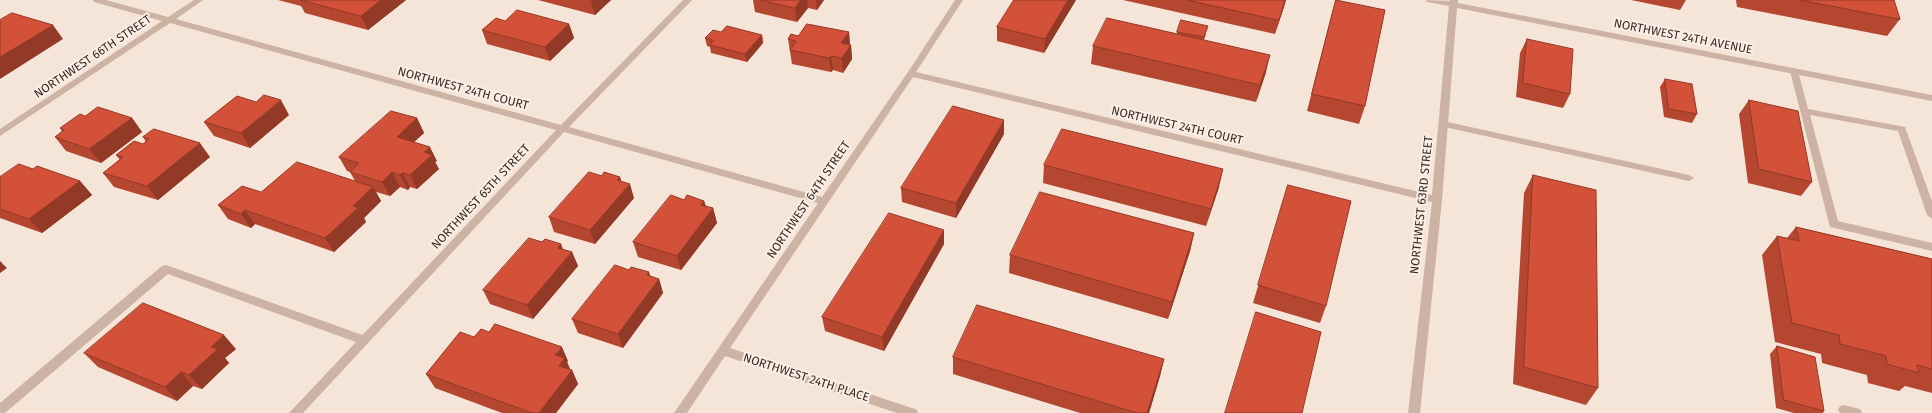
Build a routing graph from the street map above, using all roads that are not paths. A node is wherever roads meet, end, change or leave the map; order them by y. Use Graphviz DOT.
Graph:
graph roads {
  1 [pos="97,0"];
  2 [pos="199,0"];
  3 [pos="688,0"];
  4 [pos="959,0"];
  5 [pos="1430,0"];
  6 [pos="1454,2"];
  7 [pos="167,21"];
  8 [pos="1794,71"];
  9 [pos="911,74"];
  10 [pos="1932,98"];
  11 [pos="1805,111"];
  12 [pos="1443,124"];
  13 [pos="563,128"];
  14 [pos="0,133"];
  15 [pos="1688,178"];
  16 [pos="1437,200"];
  17 [pos="824,201"];
  18 [pos="1932,216"];
  19 [pos="1932,247"];
  20 [pos="364,340"];
  21 [pos="722,350"];
  22 [pos="0,410"];
  23 [pos="1844,410"];
  24 [pos="295,413"];
  25 [pos="680,413"];
  26 [pos="912,413"];
  27 [pos="1414,413"];
  28 [pos="1856,413"];
  1 -- 7 [label="street, NORTHWEST 24TH COURT"];
  2 -- 7 [label="street, NORTHWEST 66TH STREET"];
  3 -- 13 [label="street, NORTHWEST 65TH STREET"];
  4 -- 9 [label="street, NORTHWEST 64TH STREET"];
  5 -- 6 [label="street, NORTHWEST 24TH AVENUE"];
  6 -- 8 [label="street, NORTHWEST 24TH AVENUE"];
  6 -- 12 [label="street, NORTHWEST 63RD STREET"];
  7 -- 13 [label="street, NORTHWEST 24TH COURT"];
  7 -- 14 [label="street, NORTHWEST 66TH STREET"];
  8 -- 10 [label="street, NORTHWEST 24TH AVENUE"];
  8 -- 11 [label="street"];
  9 -- 16 [label="street, NORTHWEST 24TH COURT"];
  9 -- 17 [label="street, NORTHWEST 64TH STREET"];
  11 -- 18 [label="street"];
  11 -- 19 [label="street"];
  12 -- 15 [label="street"];
  12 -- 16 [label="street, NORTHWEST 63RD STREET"];
  13 -- 17 [label="street, NORTHWEST 24TH COURT"];
  13 -- 20 [label="street, NORTHWEST 65TH STREET"];
  16 -- 27 [label="street, NORTHWEST 63RD STREET"];
  17 -- 21 [label="street, NORTHWEST 64TH STREET"];
  20 -- 22 [label="street"];
  20 -- 24 [label="street, NORTHWEST 65TH STREET"];
  21 -- 25 [label="street, NORTHWEST 64TH STREET"];
  21 -- 26 [label="street, NORTHWEST 24TH PLACE"];
  23 -- 28 [label="street"];
}
